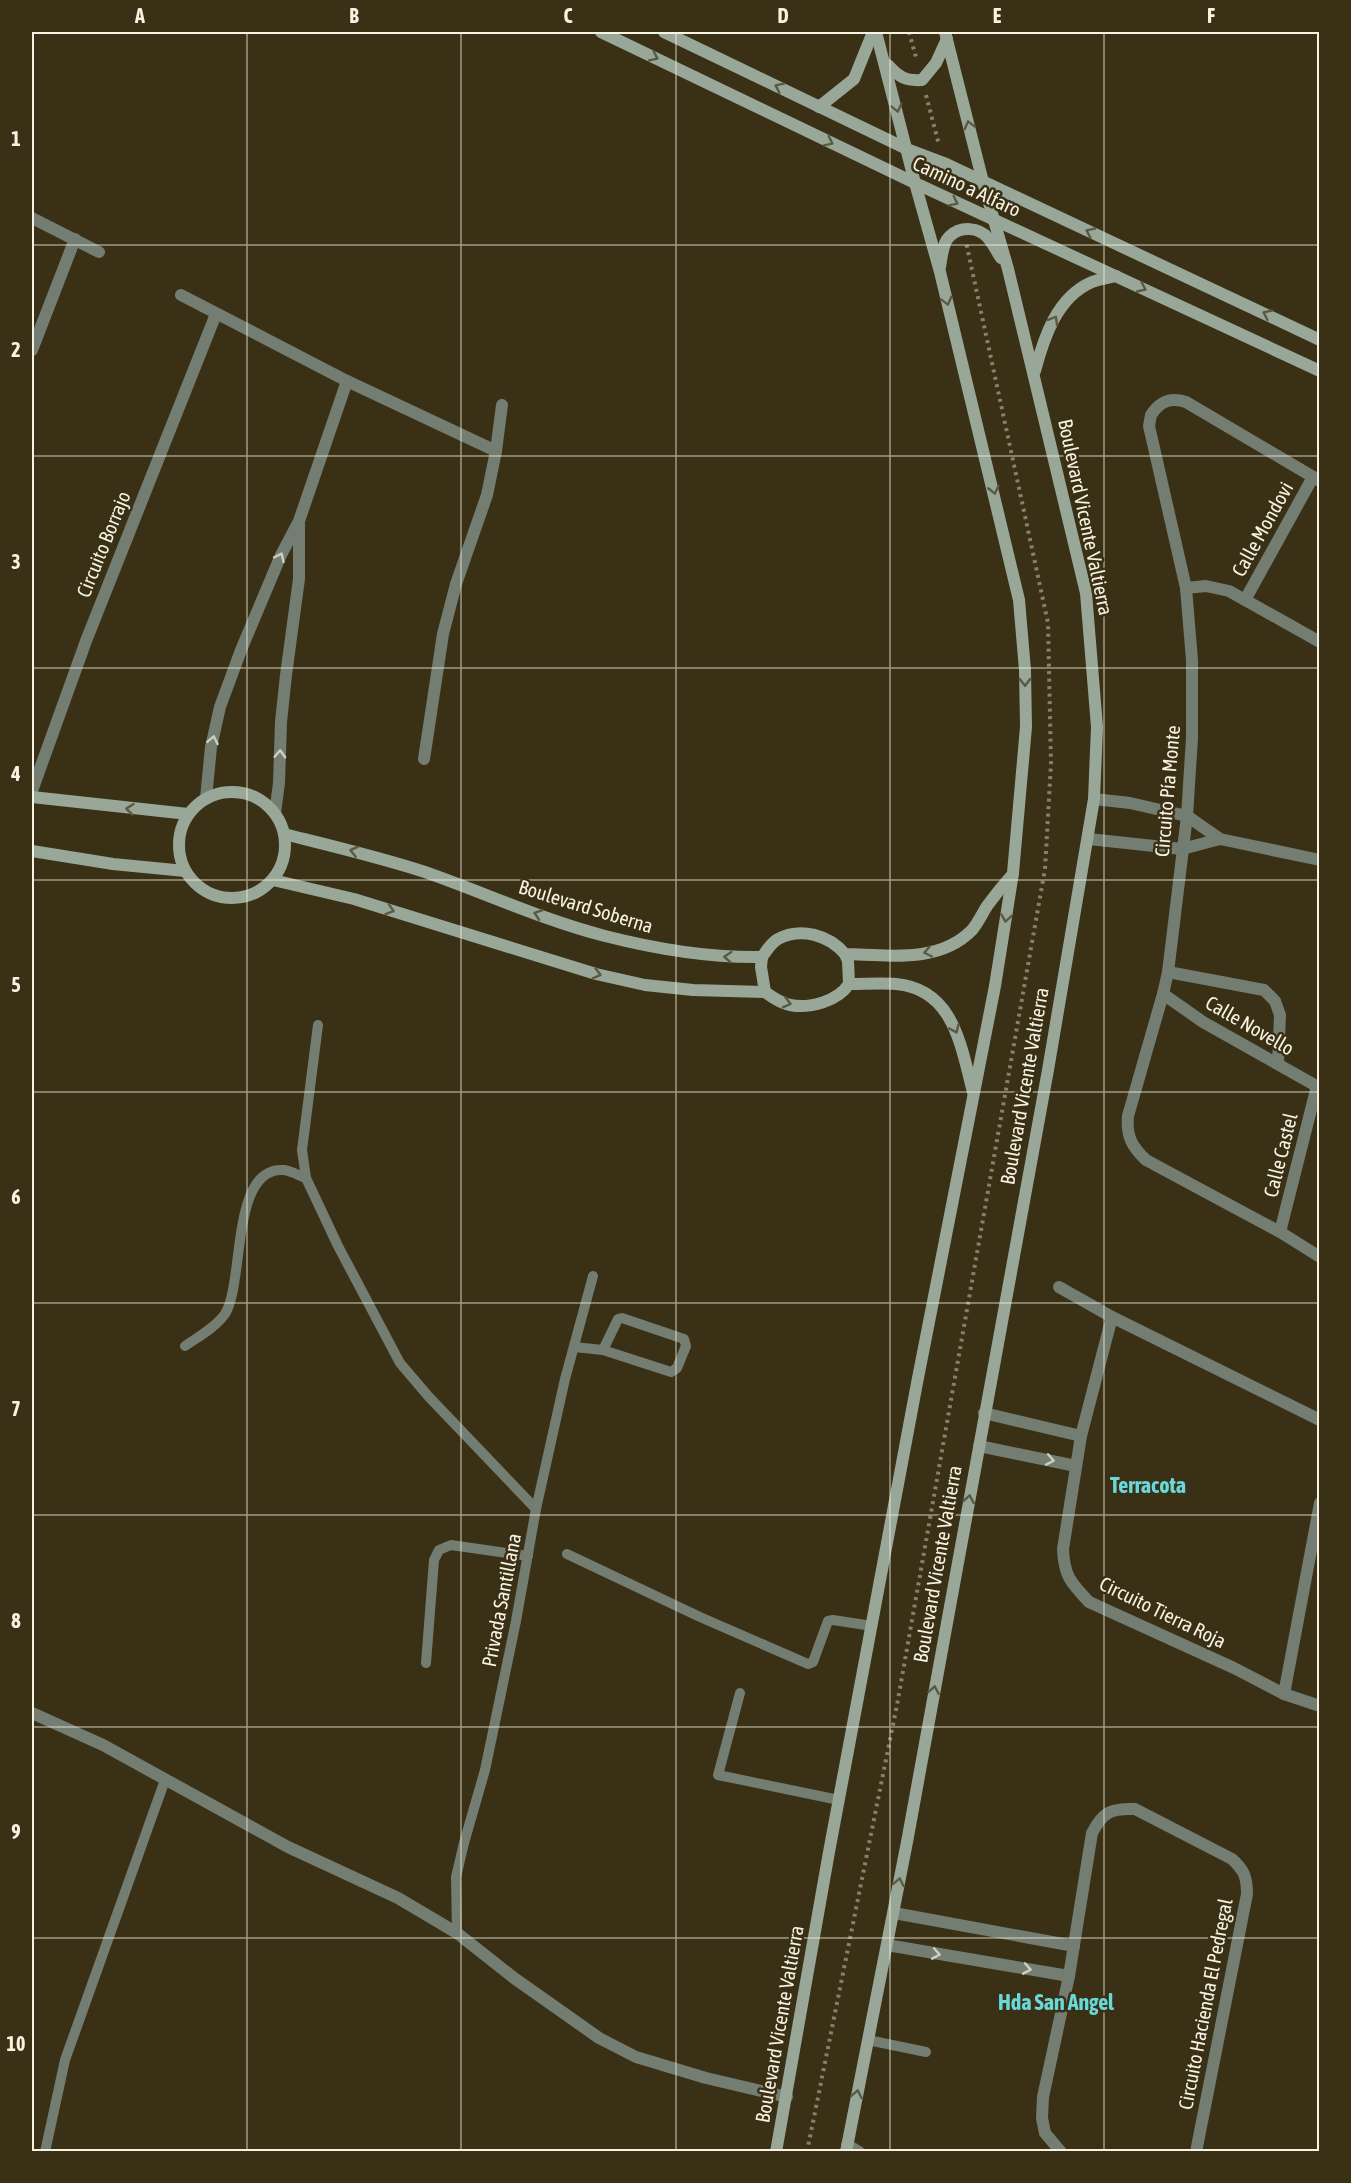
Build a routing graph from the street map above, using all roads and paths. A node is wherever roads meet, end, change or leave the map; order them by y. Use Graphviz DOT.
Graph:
graph roads {
  1 [pos="601,32"];
  2 [pos="664,32"];
  3 [pos="875,32"];
  4 [pos="946,35"];
  5 [pos="885,62"];
  6 [pos="819,107"];
  7 [pos="907,149"];
  8 [pos="983,182"];
  9 [pos="915,183"];
  10 [pos="32,218"];
  11 [pos="993,220"];
  12 [pos="75,239"];
  13 [pos="99,252"];
  14 [pos="1008,269"];
  15 [pos="940,272"];
  16 [pos="1116,276"];
  17 [pos="182,295"];
  18 [pos="216,314"];
  19 [pos="1320,340"];
  20 [pos="32,350"];
  21 [pos="1320,371"];
  22 [pos="1034,375"];
  23 [pos="347,381"];
  24 [pos="501,405"];
  25 [pos="496,451"];
  26 [pos="1316,479"];
  27 [pos="299,521"];
  28 [pos="1186,588"];
  29 [pos="1245,600"];
  30 [pos="1320,642"];
  31 [pos="424,759"];
  32 [pos="32,791"];
  33 [pos="32,797"];
  34 [pos="206,798"];
  35 [pos="1094,799"];
  36 [pos="274,813"];
  37 [pos="188,814"];
  38 [pos="1187,816"];
  39 [pos="284,834"];
  40 [pos="1089,839"];
  41 [pos="1220,839"];
  42 [pos="1182,849"];
  43 [pos="32,851"];
  44 [pos="1320,860"];
  45 [pos="185,871"];
  46 [pos="1013,873"];
  47 [pos="273,880"];
  48 [pos="844,954"];
  49 [pos="762,957"];
  50 [pos="1168,972"];
  51 [pos="849,984"];
  52 [pos="765,992"];
  53 [pos="1163,993"];
  54 [pos="318,1025"];
  55 [pos="1278,1064"];
  56 [pos="1318,1087"];
  57 [pos="975,1097"];
  58 [pos="306,1178"];
  59 [pos="1280,1232"];
  60 [pos="1320,1257"];
  61 [pos="593,1276"];
  62 [pos="1059,1287"];
  63 [pos="1112,1317"];
  64 [pos="185,1346"];
  65 [pos="574,1347"];
  66 [pos="603,1350"];
  67 [pos="984,1413"];
  68 [pos="1320,1420"];
  69 [pos="1081,1436"];
  70 [pos="978,1446"];
  71 [pos="1077,1466"];
  72 [pos="1320,1503"];
  73 [pos="536,1509"];
  74 [pos="567,1554"];
  75 [pos="528,1556"];
  76 [pos="872,1626"];
  77 [pos="426,1663"];
  78 [pos="740,1693"];
  79 [pos="1284,1694"];
  80 [pos="1320,1706"];
  81 [pos="32,1713"];
  82 [pos="165,1780"];
  83 [pos="839,1800"];
  84 [pos="894,1913"];
  85 [pos="457,1933"];
  86 [pos="887,1945"];
  87 [pos="1074,1947"];
  88 [pos="1069,1976"];
  89 [pos="868,2040"];
  90 [pos="926,2052"];
  91 [pos="787,2097"];
  92 [pos="846,2148"];
  93 [pos="45,2151"];
  94 [pos="776,2151"];
  95 [pos="859,2151"];
  96 [pos="1061,2151"];
  97 [pos="1196,2151"];
  1 -- 9 [label="main road, Camino a Alfaro, one-way"];
  6 -- 2 [label="main road, Camino a Alfaro, one-way"];
  3 -- 5 [label="main road, Boulevard Vicente Valtierra"];
  3 -- 6 [label="main road"];
  4 -- 5 [label="main road"];
  8 -- 4 [label="main road, Boulevard Vicente Valtierra, one-way"];
  5 -- 7 [label="main road, Boulevard Vicente Valtierra, one-way"];
  6 -- 7 [label="main road, Camino a Alfaro"];
  7 -- 8 [label="main road, Camino a Alfaro"];
  7 -- 9 [label="main road, Boulevard Vicente Valtierra"];
  8 -- 11 [label="main road, Boulevard Vicente Valtierra"];
  19 -- 8 [label="main road, Camino a Alfaro, one-way"];
  9 -- 11 [label="main road, Camino a Alfaro, one-way"];
  9 -- 15 [label="main road, Boulevard Vicente Valtierra"];
  10 -- 12 [label="street"];
  11 -- 14 [label="main road, Boulevard Vicente Valtierra"];
  11 -- 16 [label="main road, Camino a Alfaro"];
  12 -- 13 [label="street"];
  12 -- 20 [label="street"];
  14 -- 15 [label="main road"];
  14 -- 22 [label="main road, Boulevard Vicente Valtierra"];
  15 -- 46 [label="main road, Boulevard Vicente Valtierra, one-way"];
  16 -- 21 [label="main road, Camino a Alfaro, one-way"];
  22 -- 16 [label="main road, one-way"];
  17 -- 18 [label="street"];
  18 -- 23 [label="street"];
  18 -- 32 [label="street, Circuito Borrajo"];
  22 -- 35 [label="main road, Boulevard Vicente Valtierra"];
  23 -- 25 [label="street"];
  23 -- 27 [label="street"];
  24 -- 25 [label="street"];
  25 -- 31 [label="street"];
  26 -- 28 [label="street, Circuito Pía Monte"];
  26 -- 29 [label="street, Calle Mondovi"];
  34 -- 27 [label="street, one-way"];
  36 -- 27 [label="street, one-way"];
  28 -- 29 [label="street"];
  28 -- 38 [label="street, Circuito Pía Monte"];
  29 -- 30 [label="street"];
  37 -- 33 [label="main road, one-way"];
  34 -- 36 [label="main road"];
  34 -- 37 [label="main road"];
  35 -- 38 [label="street"];
  35 -- 40 [label="main road, Boulevard Vicente Valtierra"];
  36 -- 39 [label="main road"];
  37 -- 45 [label="main road"];
  38 -- 41 [label="street"];
  38 -- 42 [label="street, Circuito Pía Monte"];
  39 -- 47 [label="main road"];
  49 -- 39 [label="main road, Boulevard Soberna, one-way"];
  40 -- 42 [label="street"];
  40 -- 67 [label="main road, Boulevard Vicente Valtierra"];
  41 -- 42 [label="street"];
  41 -- 44 [label="street"];
  42 -- 50 [label="street, Circuito Pía Monte"];
  43 -- 45 [label="main road"];
  45 -- 47 [label="main road"];
  46 -- 48 [label="main road, one-way"];
  46 -- 57 [label="main road, Boulevard Vicente Valtierra, one-way"];
  47 -- 52 [label="main road, one-way"];
  48 -- 49 [label="main road"];
  48 -- 51 [label="main road"];
  49 -- 52 [label="main road"];
  50 -- 53 [label="street, Circuito Pía Monte"];
  50 -- 55 [label="street"];
  52 -- 51 [label="main road, one-way"];
  51 -- 57 [label="main road, one-way"];
  53 -- 55 [label="street, Calle Novello"];
  53 -- 59 [label="street, Circuito Pía Monte"];
  54 -- 58 [label="lane"];
  55 -- 56 [label="street, Calle Novello"];
  56 -- 59 [label="street, Calle Castel"];
  57 -- 76 [label="main road, Boulevard Vicente Valtierra"];
  58 -- 64 [label="lane"];
  58 -- 73 [label="lane"];
  59 -- 60 [label="street, Circuito Pía Monte"];
  61 -- 65 [label="lane, Privada Santillana"];
  62 -- 63 [label="street"];
  63 -- 68 [label="street"];
  63 -- 69 [label="street, Circuito Tierra Roja"];
  65 -- 66 [label="lane"];
  65 -- 73 [label="lane, Privada Santillana"];
  66 -- 66 [label="lane"];
  67 -- 69 [label="street"];
  67 -- 70 [label="main road, Boulevard Vicente Valtierra"];
  69 -- 71 [label="street, Circuito Tierra Roja"];
  70 -- 71 [label="street, one-way"];
  84 -- 70 [label="main road, Boulevard Vicente Valtierra, one-way"];
  71 -- 79 [label="street, Circuito Tierra Roja"];
  72 -- 79 [label="street"];
  73 -- 75 [label="lane, Privada Santillana"];
  74 -- 76 [label="lane"];
  75 -- 77 [label="lane"];
  75 -- 85 [label="lane, Privada Santillana"];
  76 -- 83 [label="main road, Boulevard Vicente Valtierra"];
  78 -- 83 [label="lane"];
  79 -- 80 [label="street, Circuito Tierra Roja"];
  81 -- 82 [label="street"];
  82 -- 85 [label="street"];
  82 -- 93 [label="lane"];
  83 -- 91 [label="main road, Boulevard Vicente Valtierra"];
  84 -- 86 [label="main road, Boulevard Vicente Valtierra"];
  84 -- 87 [label="street"];
  85 -- 91 [label="street"];
  86 -- 88 [label="street, one-way"];
  86 -- 89 [label="main road, Boulevard Vicente Valtierra"];
  87 -- 88 [label="street, Circuito Hacienda El Pedregal"];
  87 -- 97 [label="street, Circuito Hacienda El Pedregal"];
  88 -- 96 [label="street, Circuito Hacienda El Pedregal"];
  89 -- 90 [label="lane"];
  92 -- 89 [label="main road, Boulevard Vicente Valtierra, one-way"];
  91 -- 94 [label="main road, Boulevard Vicente Valtierra"];
  92 -- 95 [label="street"];
}
